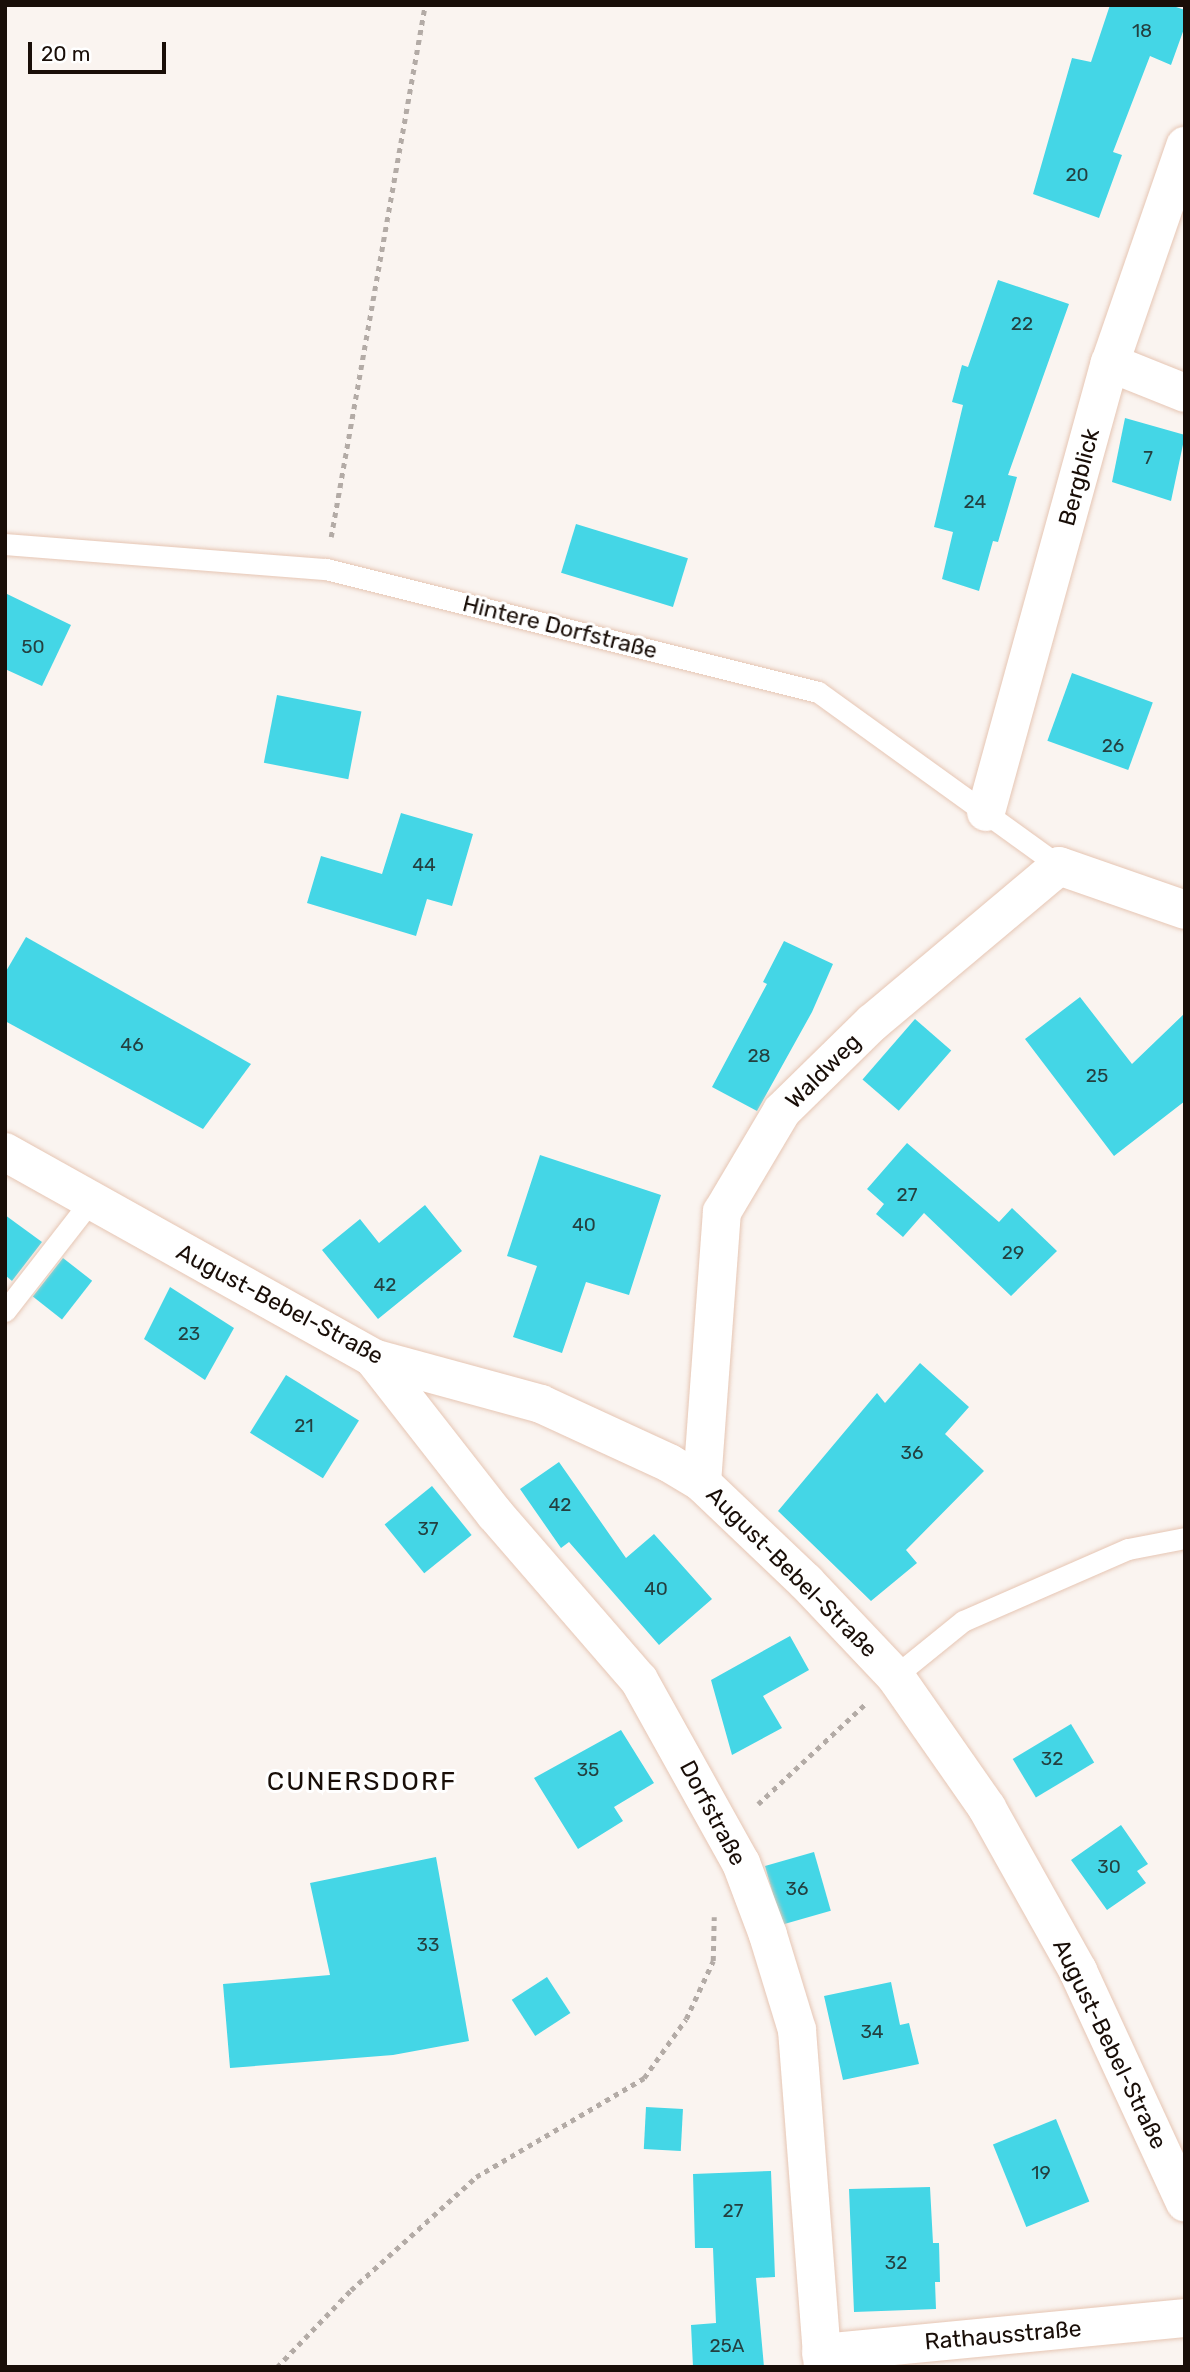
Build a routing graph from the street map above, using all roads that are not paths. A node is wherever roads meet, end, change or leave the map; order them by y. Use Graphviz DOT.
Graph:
graph roads {
  1 [pos="1185,146"];
  2 [pos="1110,363"];
  3 [pos="1185,393"];
  4 [pos="5,544"];
  5 [pos="986,812"];
  6 [pos="1059,866"];
  7 [pos="1185,911"];
  8 [pos="5,1152"];
  9 [pos="90,1202"];
  10 [pos="5,1311"];
  11 [pos="373,1358"];
  12 [pos="702,1483"];
  13 [pos="1185,1538"];
  14 [pos="895,1676"];
  15 [pos="1185,2203"];
  16 [pos="1185,2318"];
  17 [pos="822,2360"];
  1 -- 2 [label="street, Bergblick"];
  2 -- 3 [label="street"];
  2 -- 5 [label="street, Bergblick"];
  4 -- 5 [label="lane, Hintere Dorfstraße"];
  5 -- 6 [label="lane, Hintere Dorfstraße"];
  6 -- 7 [label="street"];
  6 -- 12 [label="street, Waldweg"];
  8 -- 9 [label="street, August-Bebel-Straße"];
  9 -- 10 [label="lane"];
  9 -- 11 [label="street, August-Bebel-Straße"];
  11 -- 12 [label="street, August-Bebel-Straße"];
  11 -- 17 [label="street, Dorfstraße"];
  12 -- 14 [label="street, August-Bebel-Straße"];
  13 -- 14 [label="lane, August-Bebel-Straße"];
  14 -- 15 [label="street, August-Bebel-Straße"];
  16 -- 17 [label="street, Rathausstraße"];
}
